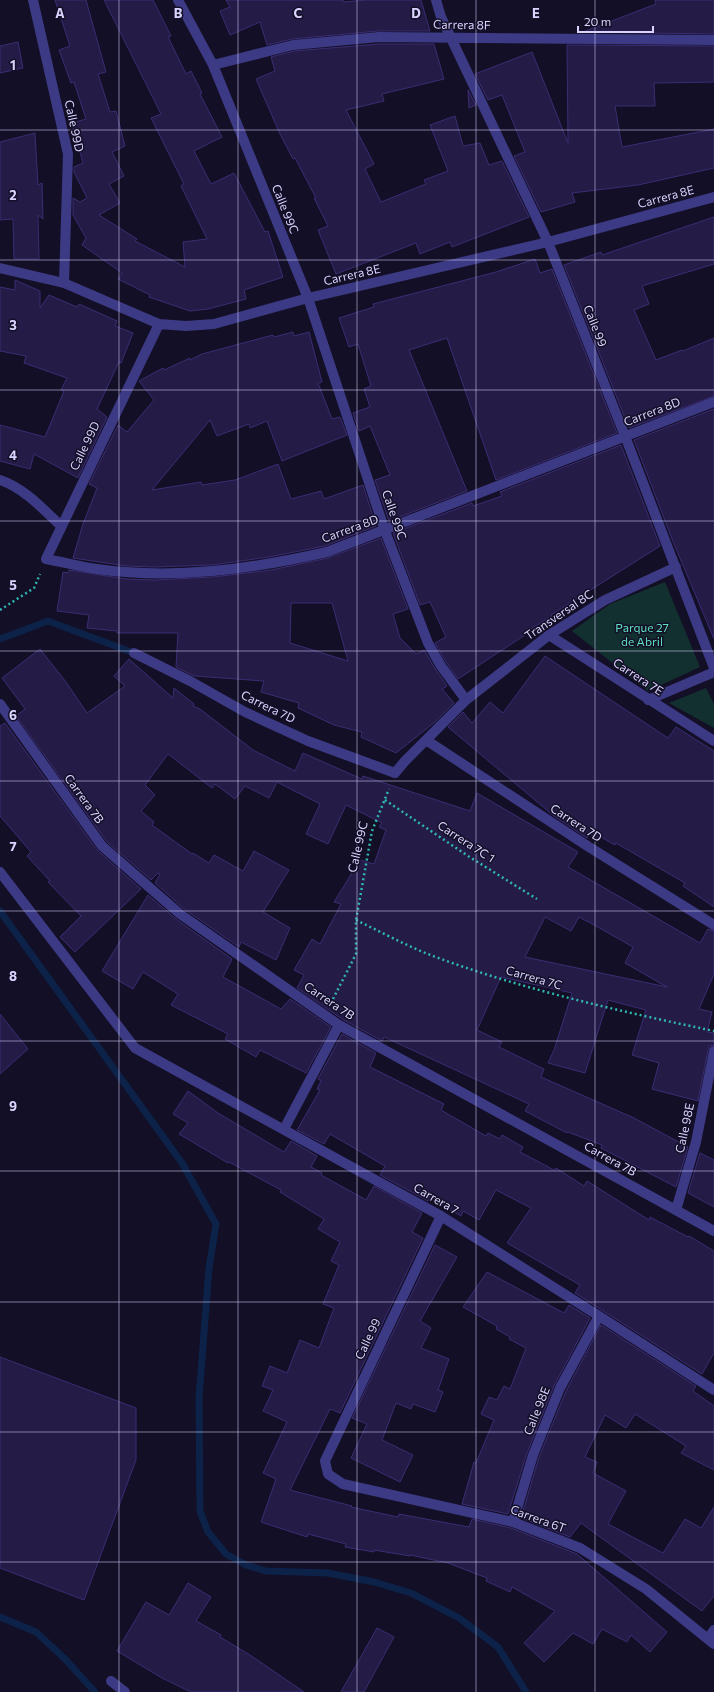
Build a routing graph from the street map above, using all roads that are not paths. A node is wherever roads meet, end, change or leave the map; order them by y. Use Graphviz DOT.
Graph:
graph roads {
  1 [pos="32,0"];
  2 [pos="178,0"];
  3 [pos="436,0"];
  4 [pos="452,38"];
  5 [pos="714,40"];
  6 [pos="213,65"];
  7 [pos="714,197"];
  8 [pos="548,242"];
  9 [pos="0,268"];
  10 [pos="64,283"];
  11 [pos="308,298"];
  12 [pos="159,324"];
  13 [pos="714,402"];
  14 [pos="625,436"];
  15 [pos="0,480"];
  16 [pos="61,526"];
  17 [pos="385,530"];
  18 [pos="46,559"];
  19 [pos="676,567"];
  20 [pos="549,635"];
  21 [pos="134,653"];
  22 [pos="714,668"];
  23 [pos="714,672"];
  24 [pos="466,700"];
  25 [pos="648,700"];
  26 [pos="0,704"];
  27 [pos="426,740"];
  28 [pos="714,741"];
  29 [pos="0,872"];
  30 [pos="714,925"];
  31 [pos="339,1025"];
  32 [pos="714,1051"];
  33 [pos="284,1129"];
  34 [pos="676,1210"];
  35 [pos="441,1216"];
  36 [pos="714,1231"];
  37 [pos="599,1316"];
  38 [pos="714,1390"];
  39 [pos="328,1474"];
  40 [pos="513,1522"];
  41 [pos="714,1630"];
  42 [pos="711,1642"];
  43 [pos="111,1681"];
  44 [pos="126,1692"];
  1 -- 10 [label="street, Calle 99D"];
  2 -- 6 [label="street, Calle 99C"];
  3 -- 4 [label="street, Calle 99"];
  4 -- 5 [label="street, Carrera 8F"];
  4 -- 6 [label="street, Carrera 8F"];
  4 -- 8 [label="street, Calle 99"];
  6 -- 11 [label="street, Calle 99C"];
  7 -- 8 [label="street, Carrera 8E"];
  8 -- 11 [label="street, Carrera 8E"];
  8 -- 14 [label="street, Calle 99"];
  9 -- 10 [label="street, Carrera 8E"];
  10 -- 12 [label="street, Carrera 8E"];
  11 -- 12 [label="street, Carrera 8E"];
  11 -- 17 [label="street, Calle 99C"];
  12 -- 16 [label="street, Calle 99D"];
  13 -- 14 [label="street, Carrera 8D"];
  14 -- 17 [label="street, Carrera 8D"];
  14 -- 19 [label="street, Calle 99"];
  15 -- 16 [label="street"];
  16 -- 18 [label="street, Calle 99D"];
  17 -- 18 [label="street, Carrera 8D"];
  17 -- 24 [label="street, Calle 99C"];
  19 -- 20 [label="street, Transversal 8C"];
  19 -- 22 [label="street, Calle 99"];
  20 -- 24 [label="street, Transversal 8C"];
  20 -- 25 [label="street, Carrera 7E"];
  21 -- 27 [label="street, Carrera 7D"];
  23 -- 25 [label="street"];
  24 -- 27 [label="street"];
  25 -- 28 [label="street, Carrera 7E"];
  26 -- 31 [label="street, Carrera 7B"];
  27 -- 30 [label="street, Carrera 7D"];
  29 -- 33 [label="street, Carrera 7"];
  31 -- 33 [label="street"];
  31 -- 34 [label="street, Carrera 7B"];
  32 -- 34 [label="street, Calle 98E"];
  33 -- 35 [label="street, Carrera 7"];
  34 -- 36 [label="street, Carrera 7B"];
  35 -- 37 [label="street, Carrera 7"];
  35 -- 39 [label="street, Calle 99"];
  37 -- 38 [label="street, Carrera 7"];
  37 -- 40 [label="street, Calle 98E"];
  39 -- 40 [label="street, Carrera 6T"];
  40 -- 42 [label="street, Carrera 6T"];
  41 -- 42 [label="street"];
  43 -- 44 [label="street"];
}
